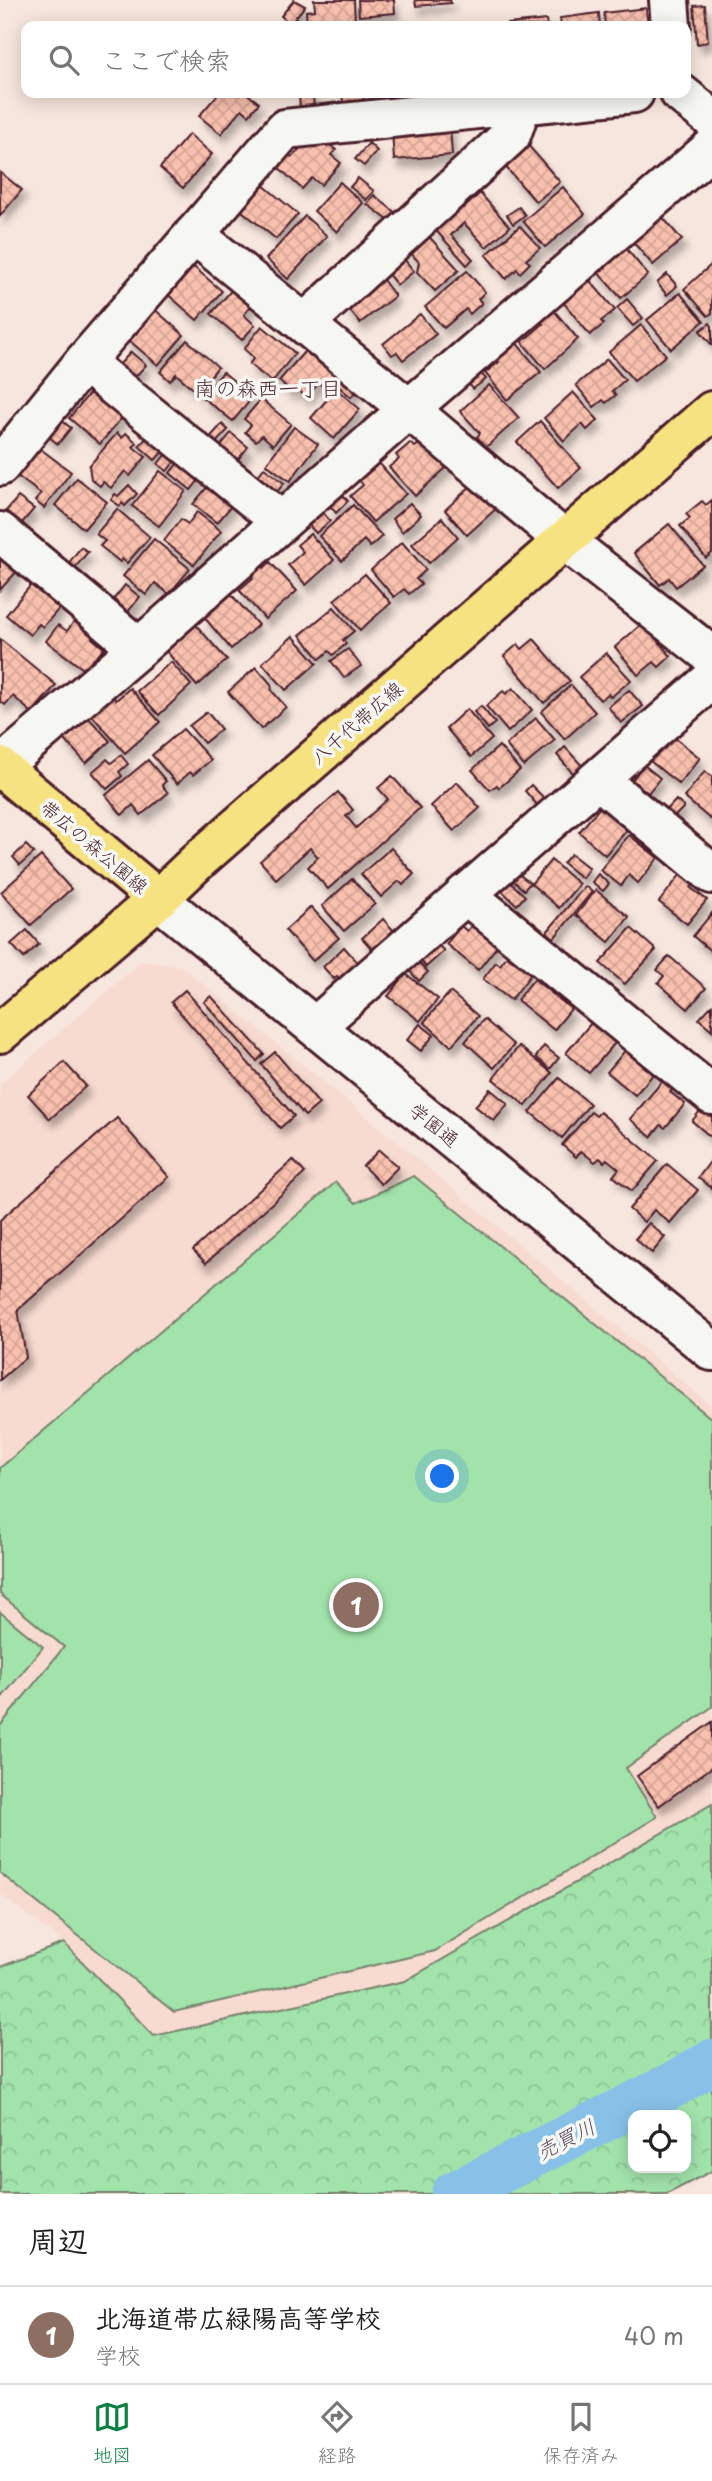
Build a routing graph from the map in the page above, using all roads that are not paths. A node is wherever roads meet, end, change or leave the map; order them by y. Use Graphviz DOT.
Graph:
graph roads {
  1 [pos="669,0"];
  2 [pos="671,21"];
  3 [pos="578,98"];
  4 [pos="686,98"];
  5 [pos="522,103"];
  6 [pos="712,119"];
  7 [pos="712,148"];
  8 [pos="194,234"];
  9 [pos="305,323"];
  10 [pos="85,362"];
  11 [pos="409,409"];
  12 [pos="712,411"];
  13 [pos="0,466"];
  14 [pos="281,521"];
  15 [pos="0,532"];
  16 [pos="564,540"];
  17 [pos="139,648"];
  18 [pos="712,656"];
  19 [pos="712,679"];
  20 [pos="0,767"];
  21 [pos="598,779"];
  22 [pos="712,874"];
  23 [pos="465,894"];
  24 [pos="158,899"];
  25 [pos="316,1026"];
  26 [pos="0,1033"];
  27 [pos="712,1096"];
  28 [pos="712,1351"];
  1 -- 2 [label="street"];
  3 -- 5 [label="street"];
  4 -- 6 [label="street"];
  5 -- 8 [label="street"];
  5 -- 9 [label="street"];
  7 -- 11 [label="street"];
  8 -- 9 [label="street"];
  8 -- 10 [label="street"];
  9 -- 11 [label="street"];
  10 -- 13 [label="street"];
  10 -- 14 [label="street"];
  11 -- 14 [label="street"];
  11 -- 16 [label="street"];
  12 -- 16 [label="main road, 八千代帯広線"];
  14 -- 17 [label="street"];
  15 -- 17 [label="street"];
  16 -- 18 [label="street"];
  16 -- 24 [label="main road, 八千代帯広線"];
  17 -- 20 [label="street"];
  19 -- 21 [label="street"];
  20 -- 24 [label="main road, 帯広の森公園線"];
  21 -- 22 [label="street"];
  21 -- 23 [label="street"];
  23 -- 25 [label="street"];
  23 -- 27 [label="street"];
  24 -- 25 [label="street, 学園通"];
  24 -- 26 [label="main road, 八千代帯広線"];
  25 -- 28 [label="street, 学園通"];
}
